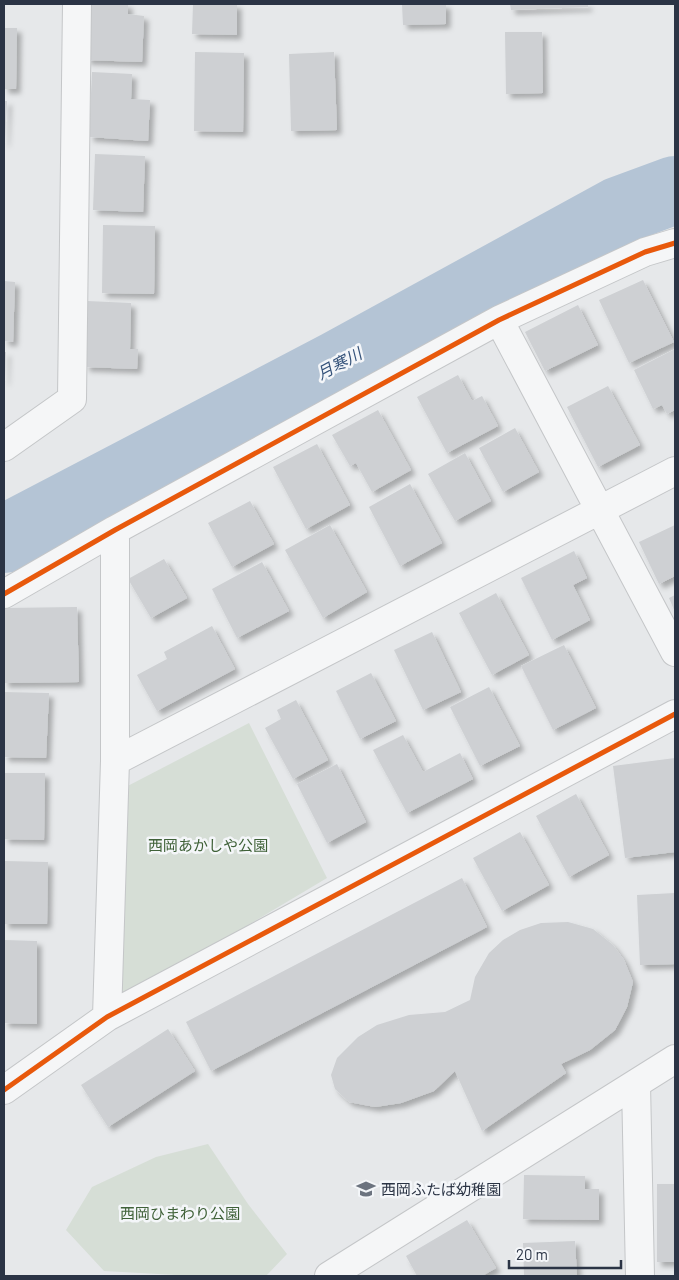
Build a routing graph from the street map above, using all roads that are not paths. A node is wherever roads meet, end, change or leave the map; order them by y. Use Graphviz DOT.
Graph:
graph roads {
  1 [pos="77,4"];
  2 [pos="675,243"];
  3 [pos="499,320"];
  4 [pos="4,447"];
  5 [pos="675,471"];
  6 [pos="600,511"];
  7 [pos="115,530"];
  8 [pos="4,594"];
  9 [pos="675,652"];
  10 [pos="675,714"];
  11 [pos="115,761"];
  12 [pos="107,1017"];
  13 [pos="675,1059"];
  14 [pos="636,1084"];
  15 [pos="4,1090"];
  16 [pos="329,1276"];
  17 [pos="640,1276"];
  1 -- 4 [label="street"];
  2 -- 3 [label="street"];
  3 -- 6 [label="street"];
  3 -- 7 [label="street"];
  5 -- 6 [label="street"];
  6 -- 9 [label="street"];
  6 -- 11 [label="street"];
  7 -- 8 [label="street"];
  7 -- 11 [label="street"];
  10 -- 12 [label="street"];
  11 -- 12 [label="street"];
  12 -- 15 [label="street"];
  13 -- 14 [label="street"];
  14 -- 16 [label="street"];
  14 -- 17 [label="street"];
}
